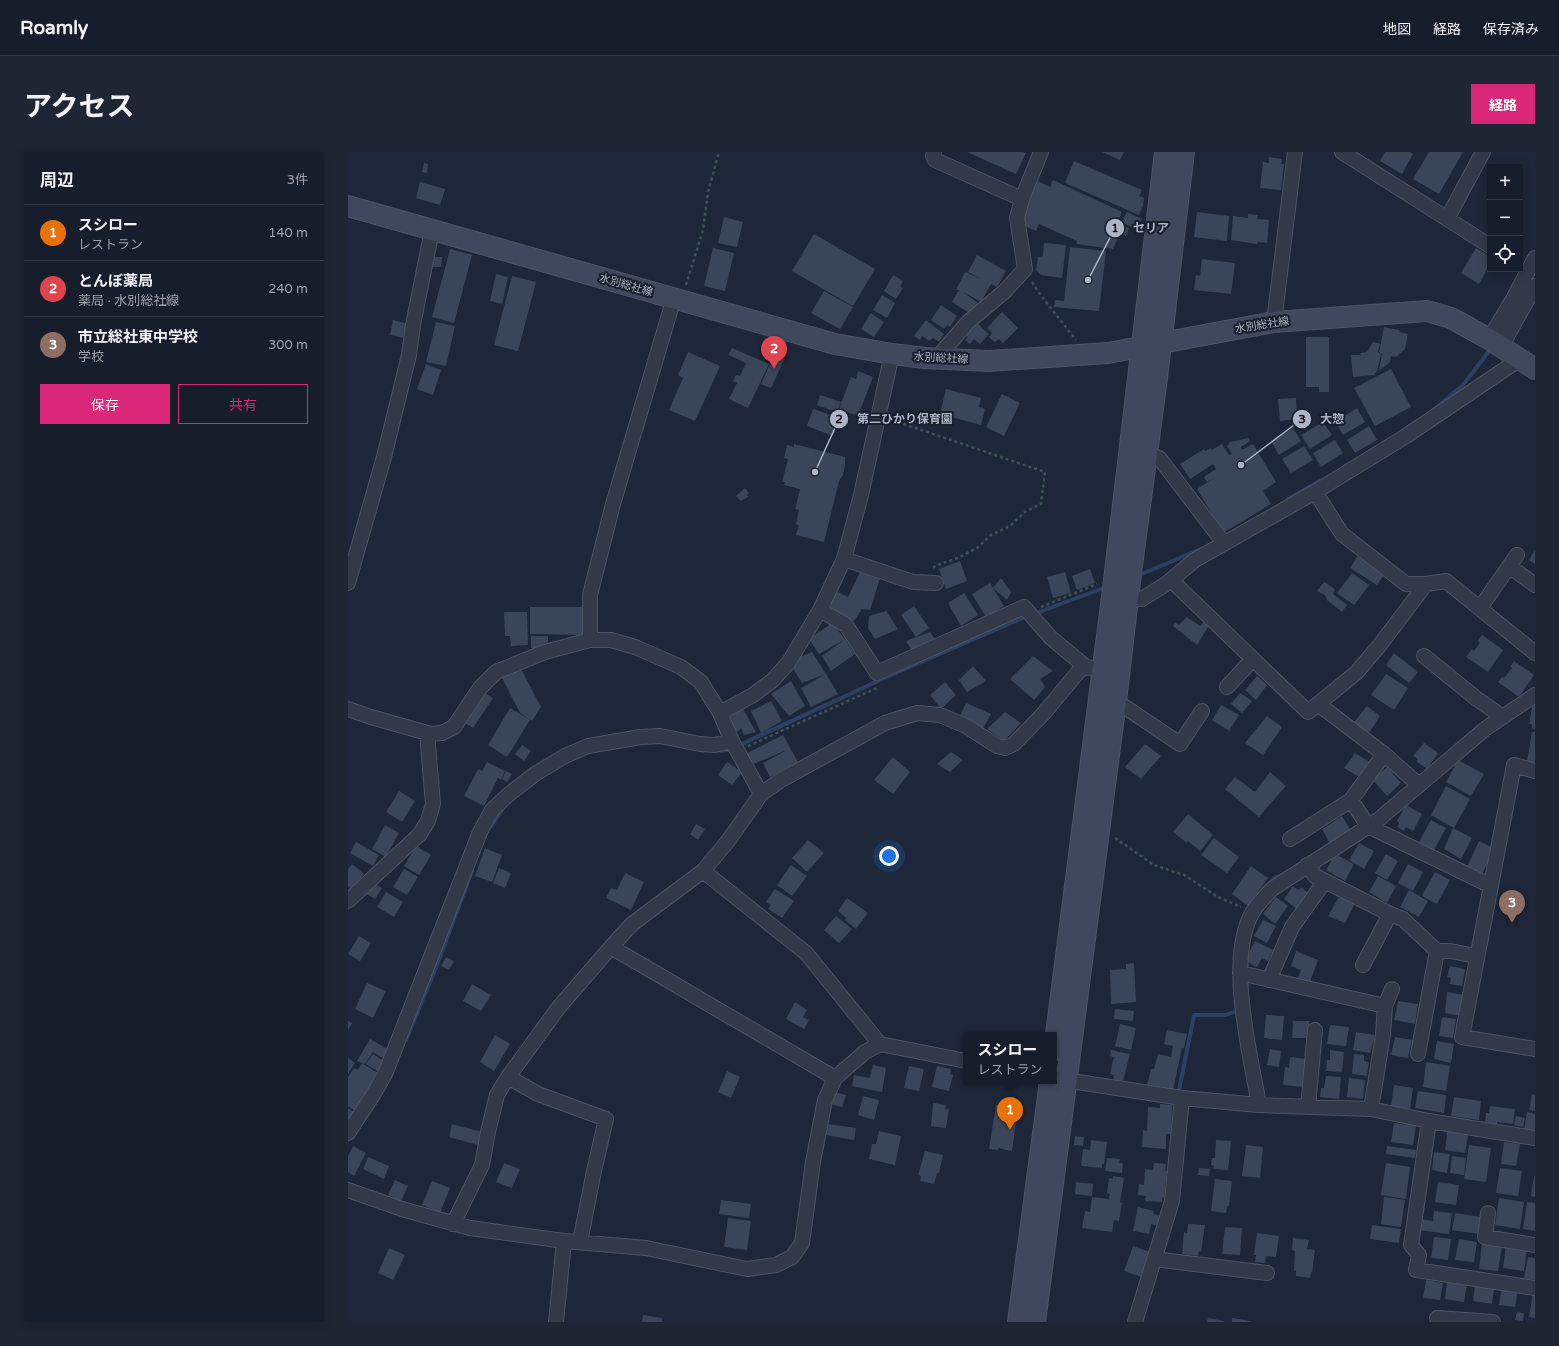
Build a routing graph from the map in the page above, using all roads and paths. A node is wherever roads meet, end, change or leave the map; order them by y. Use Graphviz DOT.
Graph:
graph roads {
  1 [pos="719,152"];
  2 [pos="934,152"];
  3 [pos="1041,152"];
  4 [pos="1165,152"];
  5 [pos="1184,152"];
  6 [pos="1295,152"];
  7 [pos="1342,152"];
  8 [pos="1483,152"];
  9 [pos="1361,157"];
  10 [pos="1022,199"];
  11 [pos="348,206"];
  12 [pos="1447,219"];
  13 [pos="432,230"];
  14 [pos="1487,244"];
  15 [pos="1025,269"];
  16 [pos="1531,271"];
  17 [pos="677,299"];
  18 [pos="1274,322"];
  19 [pos="1079,343"];
  20 [pos="1161,343"];
  21 [pos="1495,343"];
  22 [pos="1141,347"];
  23 [pos="892,354"];
  24 [pos="936,359"];
  25 [pos="1528,364"];
  26 [pos="879,415"];
  27 [pos="1147,455"];
  28 [pos="1315,492"];
  29 [pos="1222,540"];
  30 [pos="844,559"];
  31 [pos="1171,580"];
  32 [pos="913,582"];
  33 [pos="348,583"];
  34 [pos="936,584"];
  35 [pos="1426,584"];
  36 [pos="1535,585"];
  37 [pos="1118,586"];
  38 [pos="1480,608"];
  39 [pos="820,610"];
  40 [pos="1030,614"];
  41 [pos="590,640"];
  42 [pos="1535,653"];
  43 [pos="1424,656"];
  44 [pos="1253,659"];
  45 [pos="1102,669"];
  46 [pos="1227,687"];
  47 [pos="1535,695"];
  48 [pos="1116,701"];
  49 [pos="1318,704"];
  50 [pos="348,709"];
  51 [pos="1202,711"];
  52 [pos="720,713"];
  53 [pos="1499,714"];
  54 [pos="427,733"];
  55 [pos="734,745"];
  56 [pos="1384,754"];
  57 [pos="1535,771"];
  58 [pos="1417,782"];
  59 [pos="761,794"];
  60 [pos="1351,800"];
  61 [pos="1366,823"];
  62 [pos="1099,829"];
  63 [pos="1290,839"];
  64 [pos="1308,865"];
  65 [pos="703,871"];
  66 [pos="1325,881"];
  67 [pos="1491,886"];
  68 [pos="348,901"];
  69 [pos="1247,910"];
  70 [pos="1390,914"];
  71 [pos="611,947"];
  72 [pos="1437,951"];
  73 [pos="1476,956"];
  74 [pos="1363,965"];
  75 [pos="1240,973"];
  76 [pos="1269,980"];
  77 [pos="1392,989"];
  78 [pos="1385,1006"];
  79 [pos="1314,1030"];
  80 [pos="1056,1032"];
  81 [pos="880,1044"];
  82 [pos="1535,1049"];
  83 [pos="1418,1054"];
  84 [pos="963,1060"];
  85 [pos="508,1077"];
  86 [pos="835,1078"];
  87 [pos="1057,1080"];
  88 [pos="1056,1084"];
  89 [pos="1057,1084"];
  90 [pos="1179,1097"];
  91 [pos="1259,1104"];
  92 [pos="1308,1107"];
  93 [pos="1371,1109"];
  94 [pos="1429,1121"];
  95 [pos="348,1133"];
  96 [pos="1535,1138"];
  97 [pos="348,1190"];
  98 [pos="1488,1213"];
  99 [pos="454,1224"];
  100 [pos="564,1241"];
  101 [pos="580,1242"];
  102 [pos="1535,1245"];
  103 [pos="1158,1260"];
  104 [pos="1267,1273"];
  105 [pos="1535,1288"];
  106 [pos="1437,1318"];
  107 [pos="556,1322"];
  108 [pos="1018,1322"];
  109 [pos="1035,1322"];
  110 [pos="1135,1322"];
  111 [pos="1493,1322"];
  1 -- 17 [label="path"];
  2 -- 10 [label="street"];
  3 -- 10 [label="street"];
  4 -- 22 [label="street"];
  5 -- 20 [label="street"];
  6 -- 18 [label="street"];
  7 -- 9 [label="street"];
  8 -- 12 [label="street"];
  9 -- 12 [label="street"];
  10 -- 15 [label="street"];
  11 -- 13 [label="street, 水別総社線"];
  12 -- 14 [label="street"];
  13 -- 17 [label="street, 水別総社線"];
  13 -- 33 [label="street"];
  15 -- 19 [label="path"];
  15 -- 24 [label="street"];
  16 -- 21 [label="street"];
  17 -- 23 [label="street, 水別総社線"];
  17 -- 41 [label="street"];
  18 -- 20 [label="street, 水別総社線"];
  18 -- 21 [label="street, 水別総社線"];
  20 -- 22 [label="street, 水別総社線"];
  20 -- 27 [label="street"];
  21 -- 25 [label="street, 水別総社線"];
  22 -- 24 [label="street, 水別総社線"];
  22 -- 37 [label="street"];
  23 -- 24 [label="street, 水別総社線"];
  23 -- 26 [label="street"];
  25 -- 28 [label="street"];
  26 -- 30 [label="street"];
  26 -- 32 [label="path"];
  27 -- 29 [label="street"];
  27 -- 37 [label="street"];
  28 -- 29 [label="street"];
  28 -- 35 [label="street"];
  29 -- 31 [label="street"];
  30 -- 32 [label="street"];
  30 -- 39 [label="street"];
  31 -- 37 [label="street"];
  31 -- 44 [label="street"];
  32 -- 34 [label="street"];
  35 -- 38 [label="street"];
  35 -- 49 [label="street"];
  36 -- 38 [label="street"];
  37 -- 40 [label="path"];
  37 -- 45 [label="street"];
  38 -- 42 [label="street"];
  39 -- 40 [label="street"];
  39 -- 52 [label="street"];
  40 -- 45 [label="street"];
  41 -- 52 [label="street"];
  41 -- 54 [label="street"];
  43 -- 53 [label="street"];
  44 -- 46 [label="street"];
  44 -- 49 [label="street"];
  45 -- 48 [label="street"];
  45 -- 59 [label="street"];
  45 -- 80 [label="street"];
  47 -- 53 [label="street"];
  48 -- 51 [label="street"];
  48 -- 62 [label="street"];
  49 -- 56 [label="street"];
  50 -- 54 [label="street"];
  52 -- 55 [label="street"];
  53 -- 58 [label="street"];
  54 -- 68 [label="street"];
  55 -- 59 [label="street"];
  55 -- 95 [label="street"];
  56 -- 58 [label="street"];
  56 -- 60 [label="street"];
  57 -- 67 [label="street"];
  58 -- 61 [label="street"];
  59 -- 65 [label="street"];
  60 -- 61 [label="street"];
  60 -- 63 [label="street"];
  61 -- 64 [label="street"];
  61 -- 67 [label="street"];
  62 -- 69 [label="path"];
  62 -- 87 [label="street"];
  64 -- 66 [label="street"];
  64 -- 75 [label="street"];
  65 -- 71 [label="street"];
  65 -- 81 [label="street"];
  66 -- 70 [label="street"];
  66 -- 76 [label="street"];
  67 -- 73 [label="street"];
  70 -- 72 [label="street"];
  70 -- 74 [label="street"];
  71 -- 85 [label="street"];
  71 -- 86 [label="street"];
  72 -- 73 [label="street"];
  72 -- 83 [label="street"];
  73 -- 82 [label="street"];
  75 -- 76 [label="street"];
  75 -- 91 [label="street"];
  76 -- 78 [label="street"];
  77 -- 78 [label="street"];
  78 -- 93 [label="street"];
  79 -- 92 [label="street"];
  81 -- 84 [label="street"];
  81 -- 86 [label="street"];
  85 -- 99 [label="street"];
  85 -- 101 [label="street"];
  86 -- 101 [label="street"];
  87 -- 90 [label="street"];
  88 -- 108 [label="street"];
  89 -- 109 [label="street"];
  90 -- 91 [label="street"];
  90 -- 103 [label="street"];
  91 -- 92 [label="street"];
  92 -- 93 [label="street"];
  93 -- 94 [label="street"];
  94 -- 96 [label="street"];
  94 -- 105 [label="street"];
  97 -- 99 [label="street"];
  98 -- 102 [label="street"];
  99 -- 100 [label="street"];
  100 -- 101 [label="street"];
  100 -- 107 [label="street"];
  103 -- 104 [label="street"];
  103 -- 110 [label="street"];
  106 -- 111 [label="street"];
}
